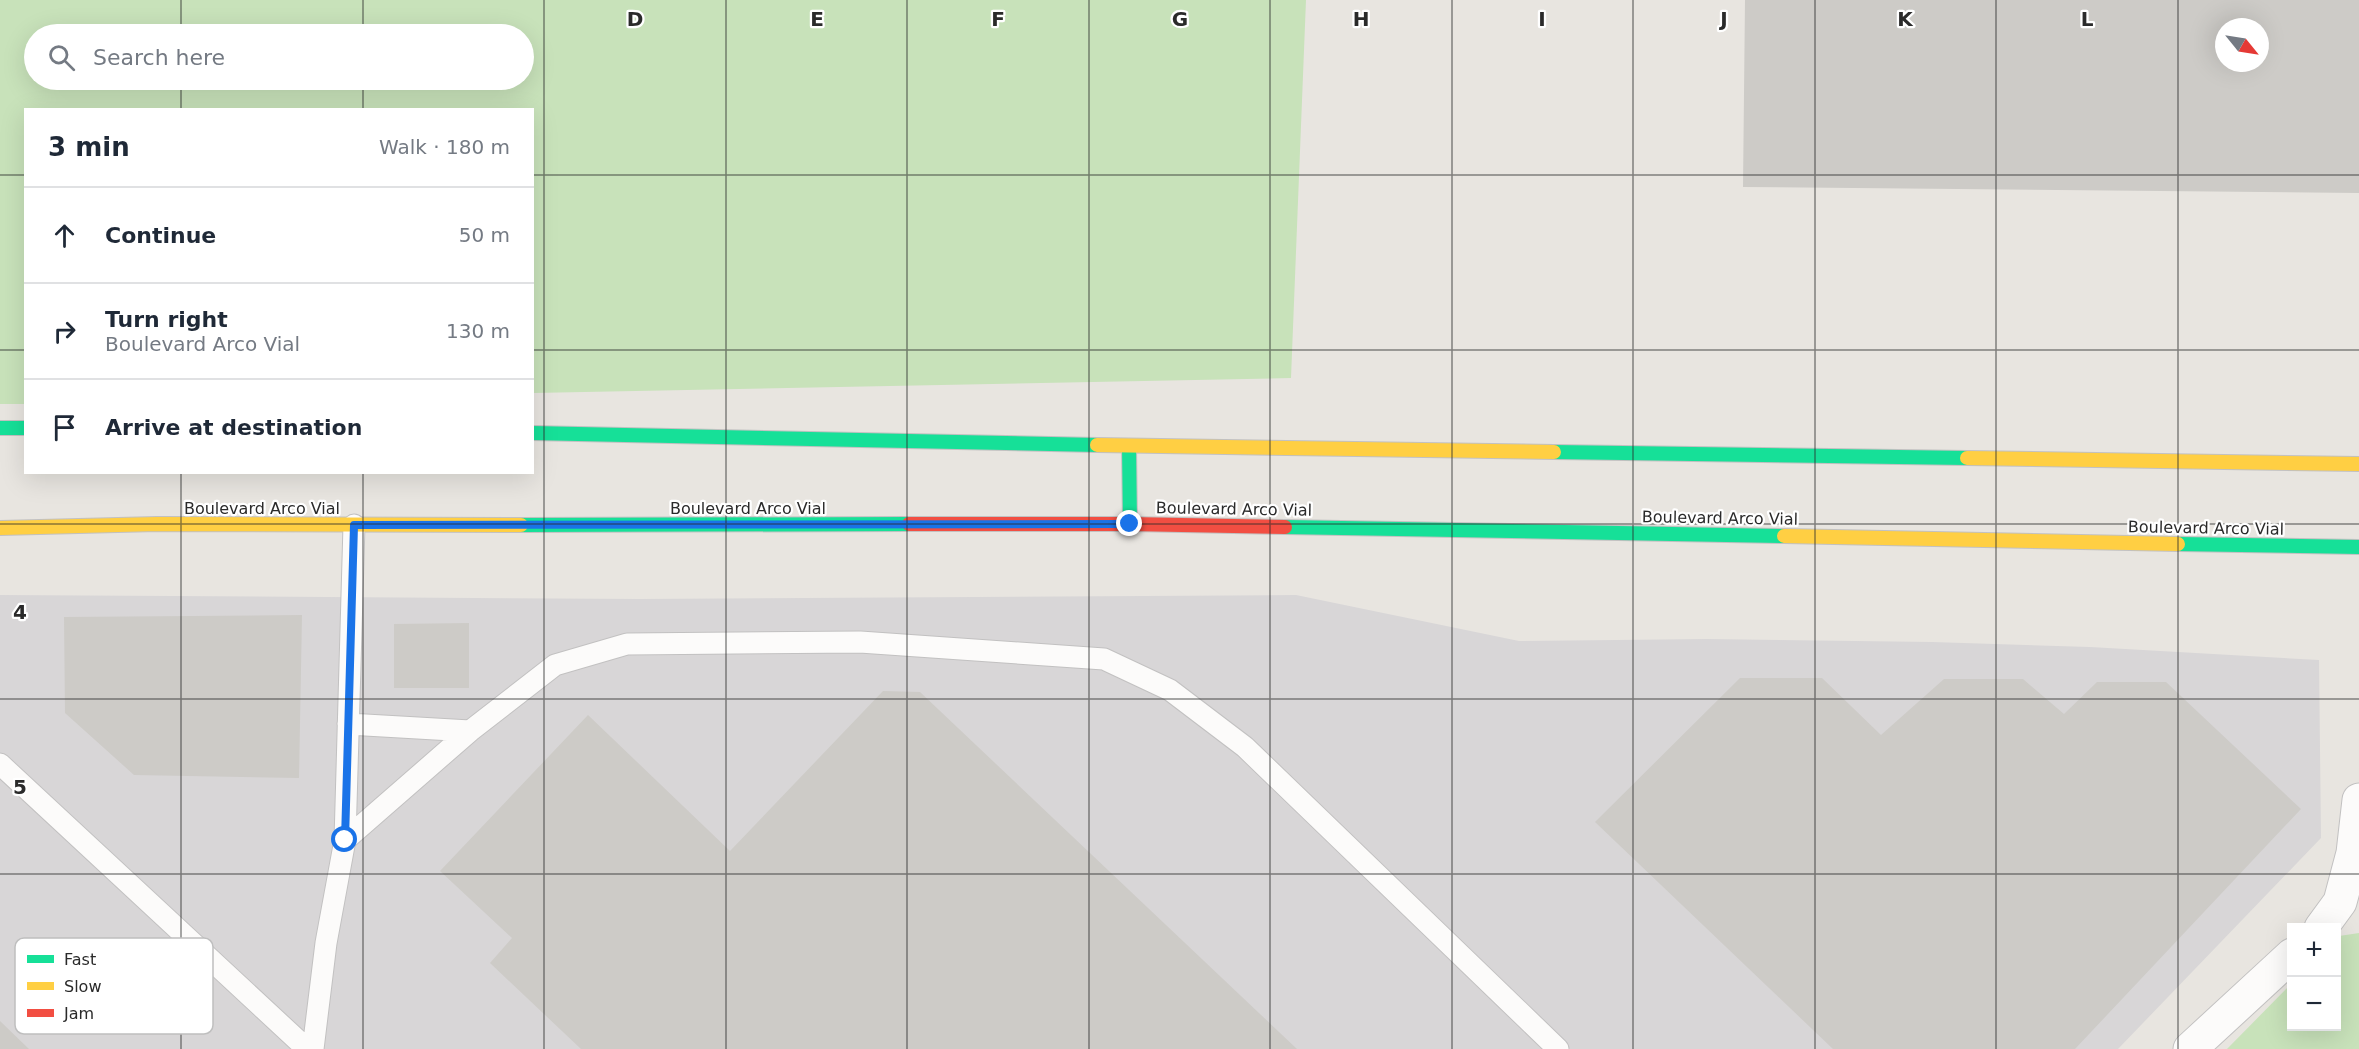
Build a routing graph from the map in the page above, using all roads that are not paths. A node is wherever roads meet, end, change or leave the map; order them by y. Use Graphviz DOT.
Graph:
graph roads {
  1 [pos="24,428"];
  2 [pos="0,429"];
  3 [pos="534,433"];
  4 [pos="1130,446"];
  5 [pos="2359,464"];
  6 [pos="1130,524"];
  7 [pos="354,525"];
  8 [pos="0,528"];
  9 [pos="2359,547"];
  10 [pos="348,724"];
  11 [pos="470,730"];
  12 [pos="0,764"];
  13 [pos="2359,800"];
  14 [pos="345,840"];
  15 [pos="2350,902"];
  16 [pos="2326,923"];
  17 [pos="187,938"];
  18 [pos="2287,960"];
  19 [pos="213,962"];
  20 [pos="307,1049"];
  21 [pos="313,1049"];
  22 [pos="1558,1049"];
  23 [pos="2190,1049"];
  1 -- 2 [label="street"];
  3 -- 4 [label="street"];
  4 -- 5 [label="street"];
  4 -- 6 [label="street"];
  6 -- 7 [label="street, Boulevard Arco Vial"];
  6 -- 9 [label="street, Boulevard Arco Vial"];
  7 -- 8 [label="street, Boulevard Arco Vial"];
  7 -- 10 [label="lane"];
  10 -- 11 [label="lane"];
  10 -- 14 [label="lane"];
  11 -- 14 [label="lane"];
  11 -- 22 [label="lane"];
  12 -- 17 [label="lane"];
  13 -- 15 [label="street"];
  14 -- 21 [label="lane"];
  15 -- 16 [label="street"];
  18 -- 23 [label="street"];
  19 -- 20 [label="lane"];
}
